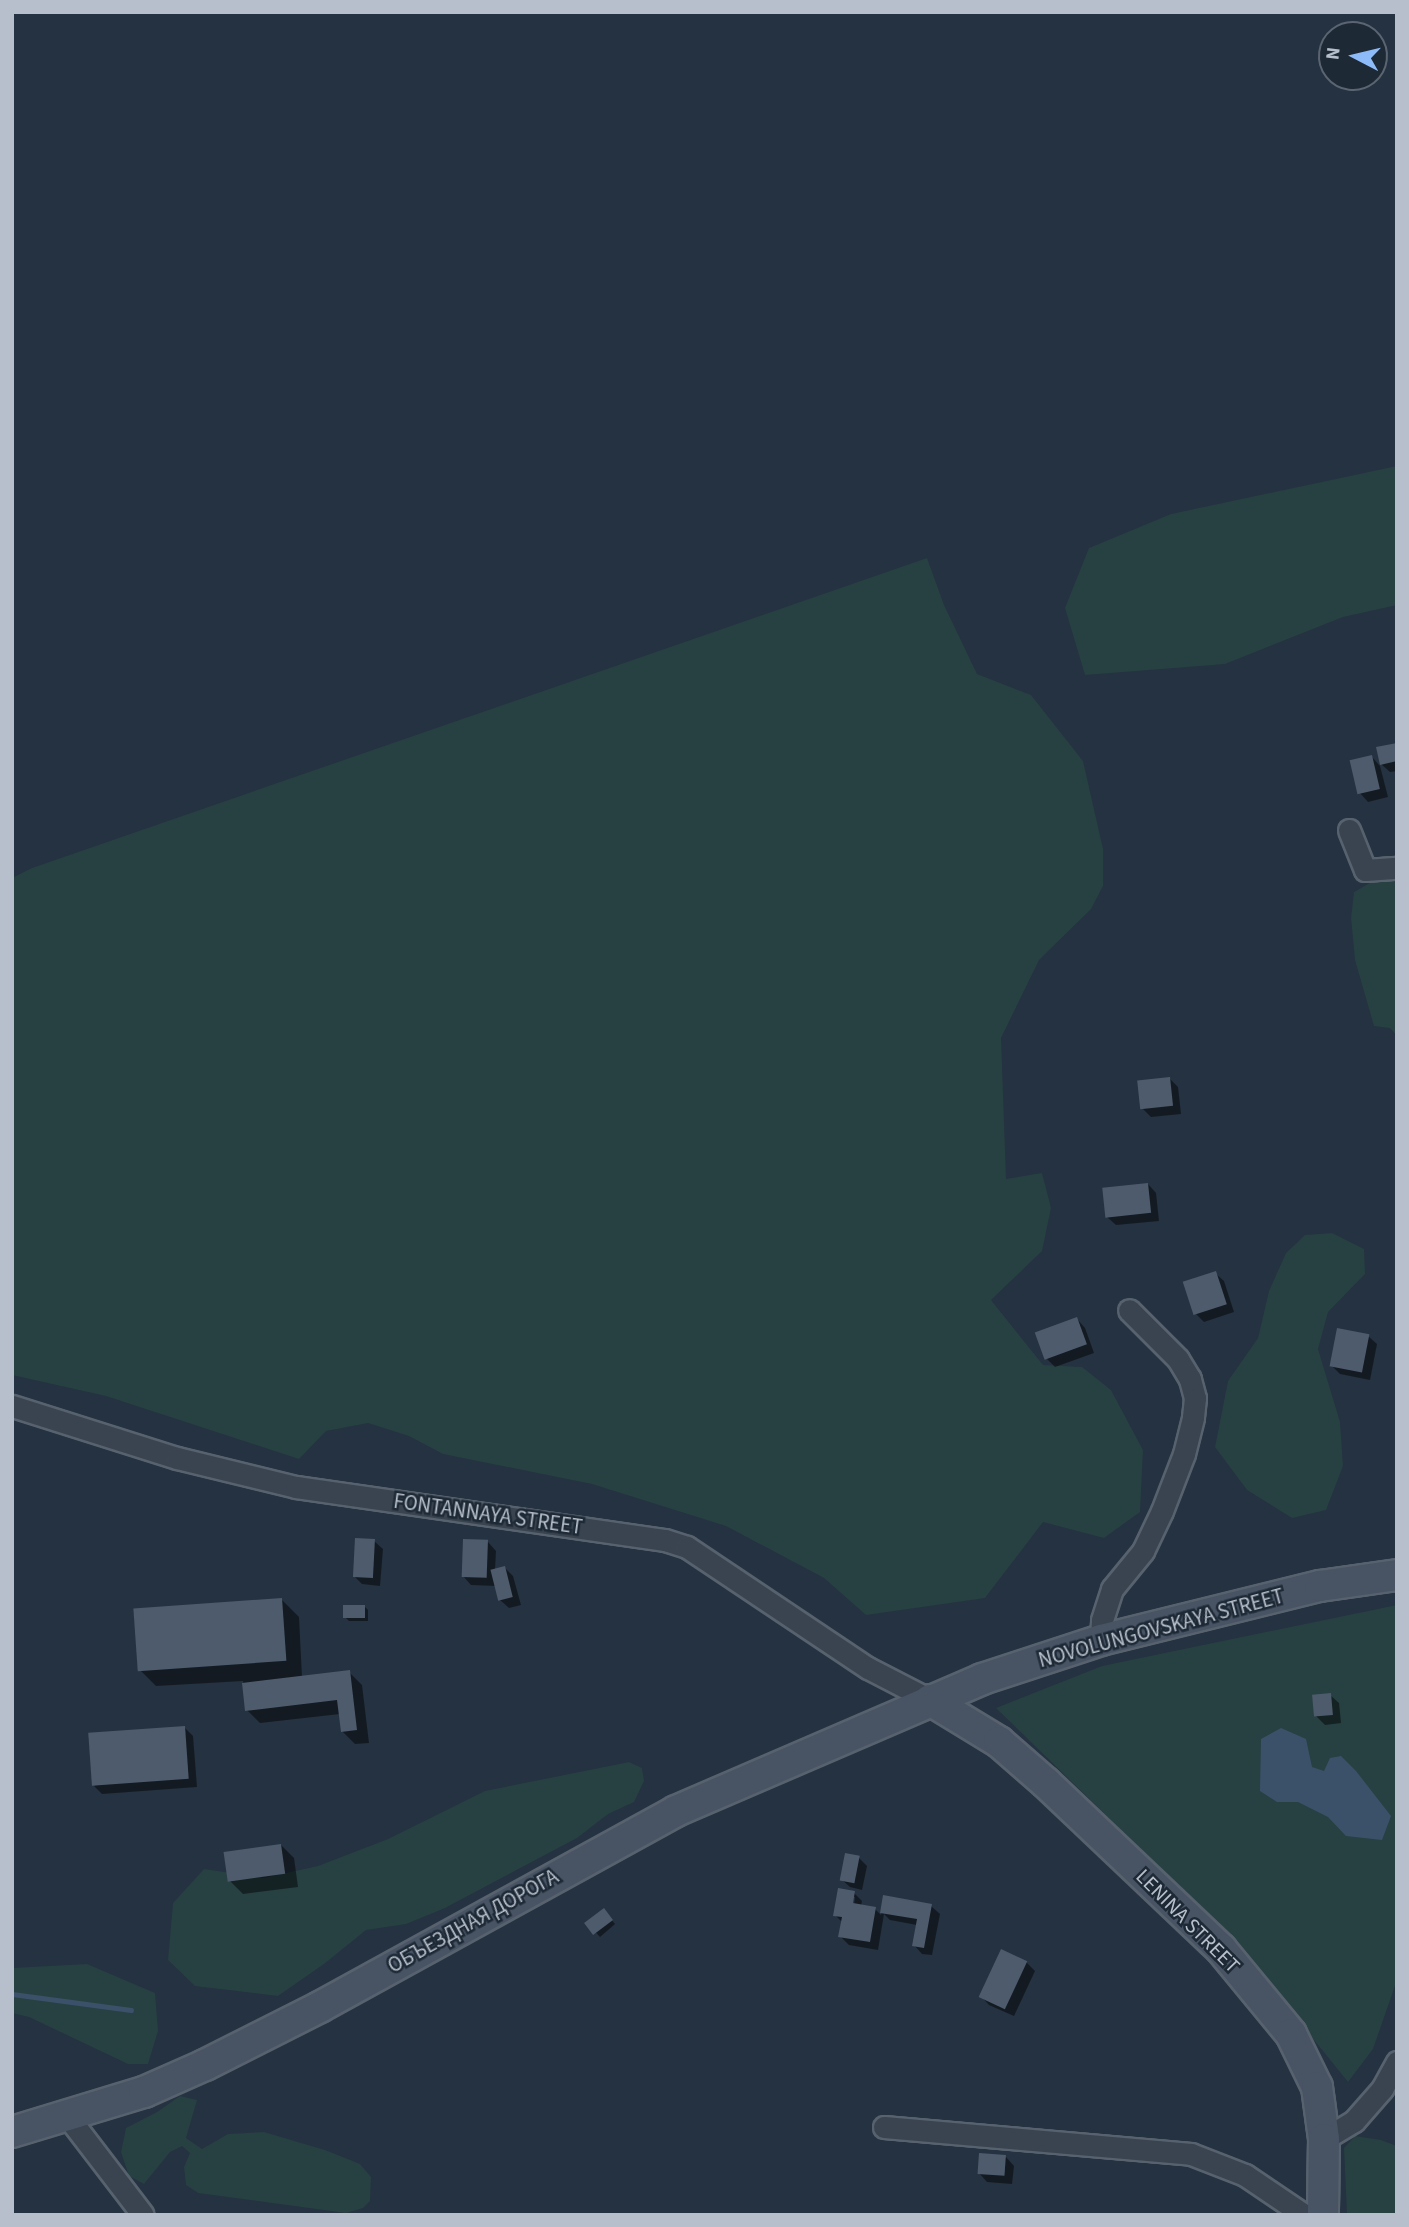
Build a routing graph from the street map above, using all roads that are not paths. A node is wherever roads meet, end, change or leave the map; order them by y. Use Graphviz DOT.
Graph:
graph roads {
  1 [pos="1349,830"];
  2 [pos="1397,868"];
  3 [pos="1129,1310"];
  4 [pos="12,1406"];
  5 [pos="1397,1575"];
  6 [pos="1101,1640"];
  7 [pos="930,1700"];
  8 [pos="1397,2062"];
  9 [pos="68,2117"];
  10 [pos="884,2127"];
  11 [pos="12,2133"];
  12 [pos="1324,2139"];
  13 [pos="143,2215"];
  14 [pos="1304,2215"];
  15 [pos="1323,2215"];
  1 -- 2 [label="street"];
  3 -- 6 [label="street"];
  4 -- 7 [label="street, FONTANNAYA STREET"];
  5 -- 6 [label="street, NOVOLUNGOVSKAYA STREET"];
  6 -- 7 [label="street, NOVOLUNGOVSKAYA STREET"];
  7 -- 9 [label="street, ОБЪЕЗДНАЯ ДОРОГА"];
  7 -- 12 [label="street, LENINA STREET"];
  8 -- 12 [label="street"];
  9 -- 11 [label="street, ОБЪЕЗДНАЯ ДОРОГА"];
  9 -- 13 [label="street"];
  10 -- 14 [label="street"];
  12 -- 15 [label="street, LENINA STREET"];
}
